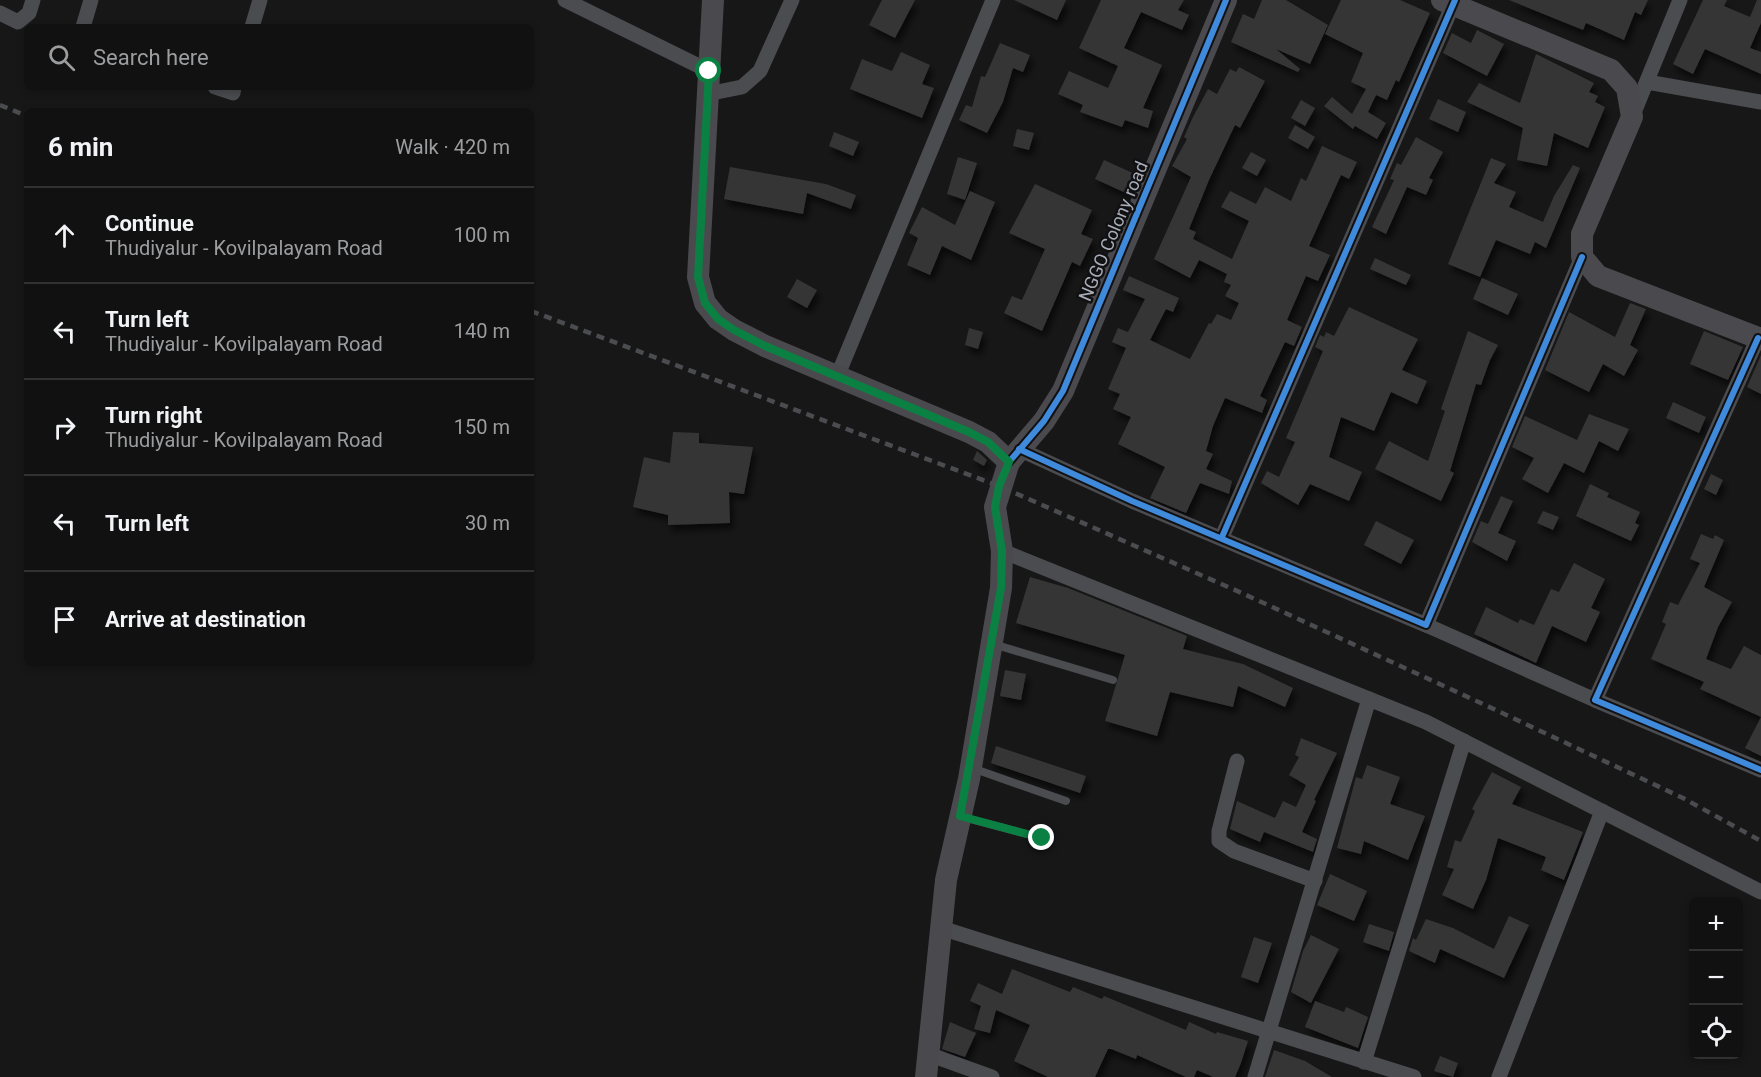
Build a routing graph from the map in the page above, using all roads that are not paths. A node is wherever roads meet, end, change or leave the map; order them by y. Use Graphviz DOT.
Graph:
graph roads {
  1 [pos="33,0"];
  2 [pos="91,0"];
  3 [pos="260,0"];
  4 [pos="565,0"];
  5 [pos="713,0"];
  6 [pos="792,0"];
  7 [pos="993,0"];
  8 [pos="1226,0"];
  9 [pos="1680,0"];
  10 [pos="1450,2"];
  11 [pos="0,13"];
  12 [pos="84,24"];
  13 [pos="253,24"];
  14 [pos="709,71"];
  15 [pos="1647,82"];
  16 [pos="707,94"];
  17 [pos="1761,102"];
  18 [pos="1632,117"];
  19 [pos="1582,257"];
  20 [pos="1760,339"];
  21 [pos="837,376"];
  22 [pos="1014,455"];
  23 [pos="1222,537"];
  24 [pos="1002,551"];
  25 [pos="1426,625"];
  26 [pos="992,644"];
  27 [pos="1113,680"];
  28 [pos="1369,699"];
  29 [pos="1595,700"];
  30 [pos="1464,741"];
  31 [pos="1237,761"];
  32 [pos="971,768"];
  33 [pos="1761,770"];
  34 [pos="1066,801"];
  35 [pos="1602,811"];
  36 [pos="960,816"];
  37 [pos="1042,838"];
  38 [pos="1315,881"];
  39 [pos="1761,892"];
  40 [pos="941,928"];
  41 [pos="1270,1031"];
  42 [pos="928,1054"];
  43 [pos="1364,1062"];
  44 [pos="926,1077"];
  45 [pos="992,1077"];
  46 [pos="1255,1077"];
  47 [pos="1414,1077"];
  48 [pos="1499,1077"];
  1 -- 11 [label="street"];
  2 -- 12 [label="street"];
  3 -- 13 [label="street"];
  4 -- 14 [label="street"];
  5 -- 14 [label="main road"];
  6 -- 16 [label="street"];
  7 -- 21 [label="street"];
  8 -- 22 [label="main road, NGGO Colony road"];
  9 -- 15 [label="street"];
  10 -- 18 [label="main road"];
  10 -- 23 [label="street"];
  14 -- 16 [label="main road"];
  15 -- 17 [label="street"];
  15 -- 18 [label="street"];
  16 -- 21 [label="main road"];
  18 -- 19 [label="main road"];
  19 -- 20 [label="main road"];
  19 -- 25 [label="street"];
  20 -- 29 [label="street"];
  21 -- 22 [label="main road"];
  22 -- 23 [label="street"];
  22 -- 24 [label="main road"];
  23 -- 25 [label="street"];
  24 -- 26 [label="main road"];
  24 -- 28 [label="street"];
  25 -- 29 [label="street"];
  26 -- 27 [label="lane"];
  26 -- 32 [label="main road"];
  28 -- 30 [label="street"];
  28 -- 38 [label="street"];
  29 -- 33 [label="street"];
  30 -- 35 [label="street"];
  30 -- 43 [label="street"];
  31 -- 38 [label="street"];
  32 -- 34 [label="lane"];
  32 -- 36 [label="main road"];
  35 -- 39 [label="street"];
  35 -- 48 [label="street"];
  36 -- 37 [label="lane"];
  36 -- 40 [label="main road"];
  38 -- 41 [label="street"];
  40 -- 41 [label="street"];
  40 -- 42 [label="main road"];
  41 -- 43 [label="street"];
  41 -- 46 [label="street"];
  42 -- 44 [label="main road"];
  42 -- 45 [label="street"];
  43 -- 47 [label="street"];
}
